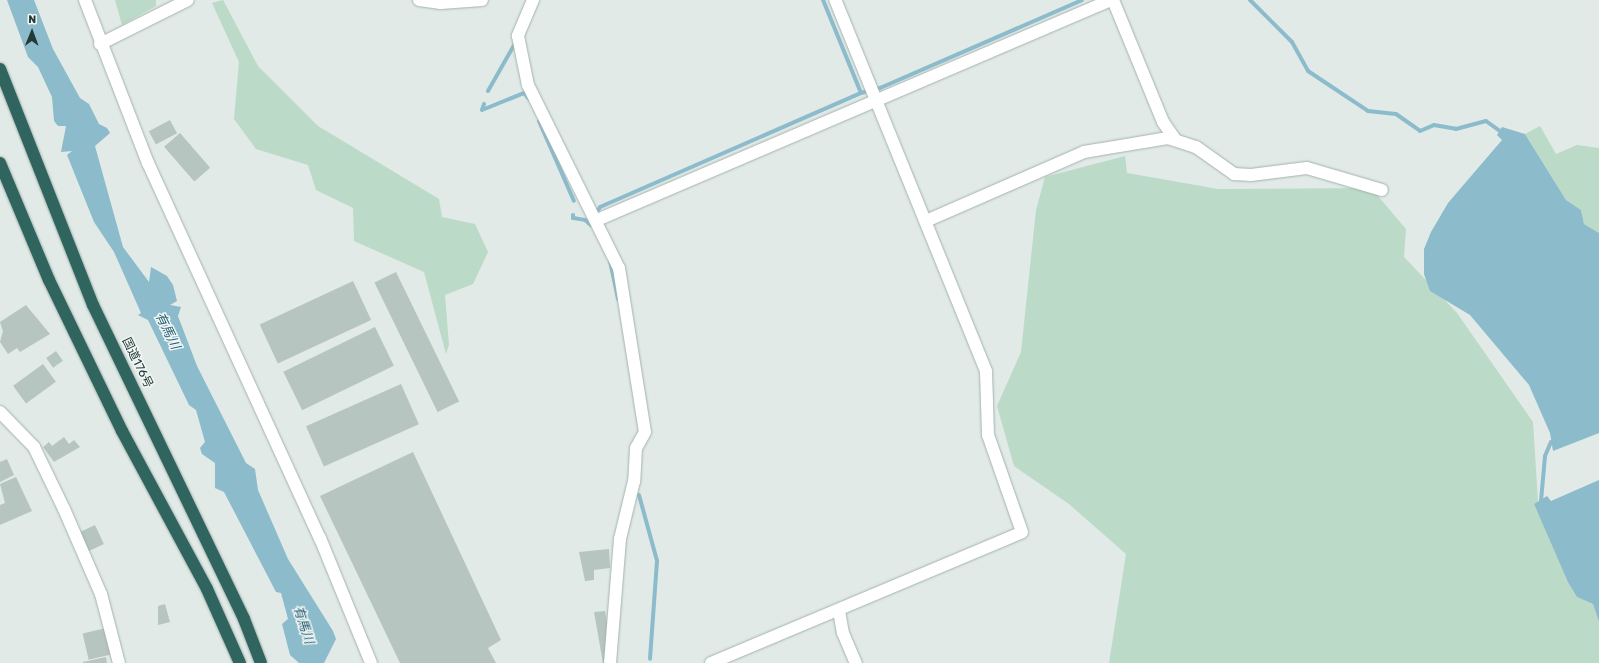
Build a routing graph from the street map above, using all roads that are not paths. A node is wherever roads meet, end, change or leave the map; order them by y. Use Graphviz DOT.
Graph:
graph roads {
  1 [pos="85,0"];
  2 [pos="188,0"];
  3 [pos="419,0"];
  4 [pos="482,0"];
  5 [pos="534,0"];
  6 [pos="835,0"];
  7 [pos="1112,0"];
  8 [pos="441,2"];
  9 [pos="1084,5"];
  10 [pos="100,44"];
  11 [pos="0,69"];
  12 [pos="876,98"];
  13 [pos="1175,139"];
  14 [pos="0,163"];
  15 [pos="1382,190"];
  16 [pos="595,217"];
  17 [pos="926,221"];
  18 [pos="0,412"];
  19 [pos="839,611"];
  20 [pos="119,663"];
  21 [pos="240,663"];
  22 [pos="261,663"];
  23 [pos="371,663"];
  24 [pos="610,663"];
  25 [pos="711,663"];
  26 [pos="856,663"];
  1 -- 10 [label="street"];
  2 -- 10 [label="street"];
  3 -- 8 [label="street"];
  4 -- 8 [label="street"];
  5 -- 16 [label="street"];
  6 -- 12 [label="street"];
  7 -- 9 [label="street"];
  7 -- 13 [label="street"];
  9 -- 12 [label="street"];
  10 -- 23 [label="street"];
  11 -- 22 [label="highway, 国道176号"];
  12 -- 16 [label="street"];
  12 -- 17 [label="street"];
  13 -- 15 [label="street"];
  13 -- 17 [label="street"];
  14 -- 21 [label="highway"];
  16 -- 24 [label="street"];
  17 -- 19 [label="street"];
  18 -- 20 [label="street"];
  19 -- 25 [label="street"];
  19 -- 26 [label="street"];
}
